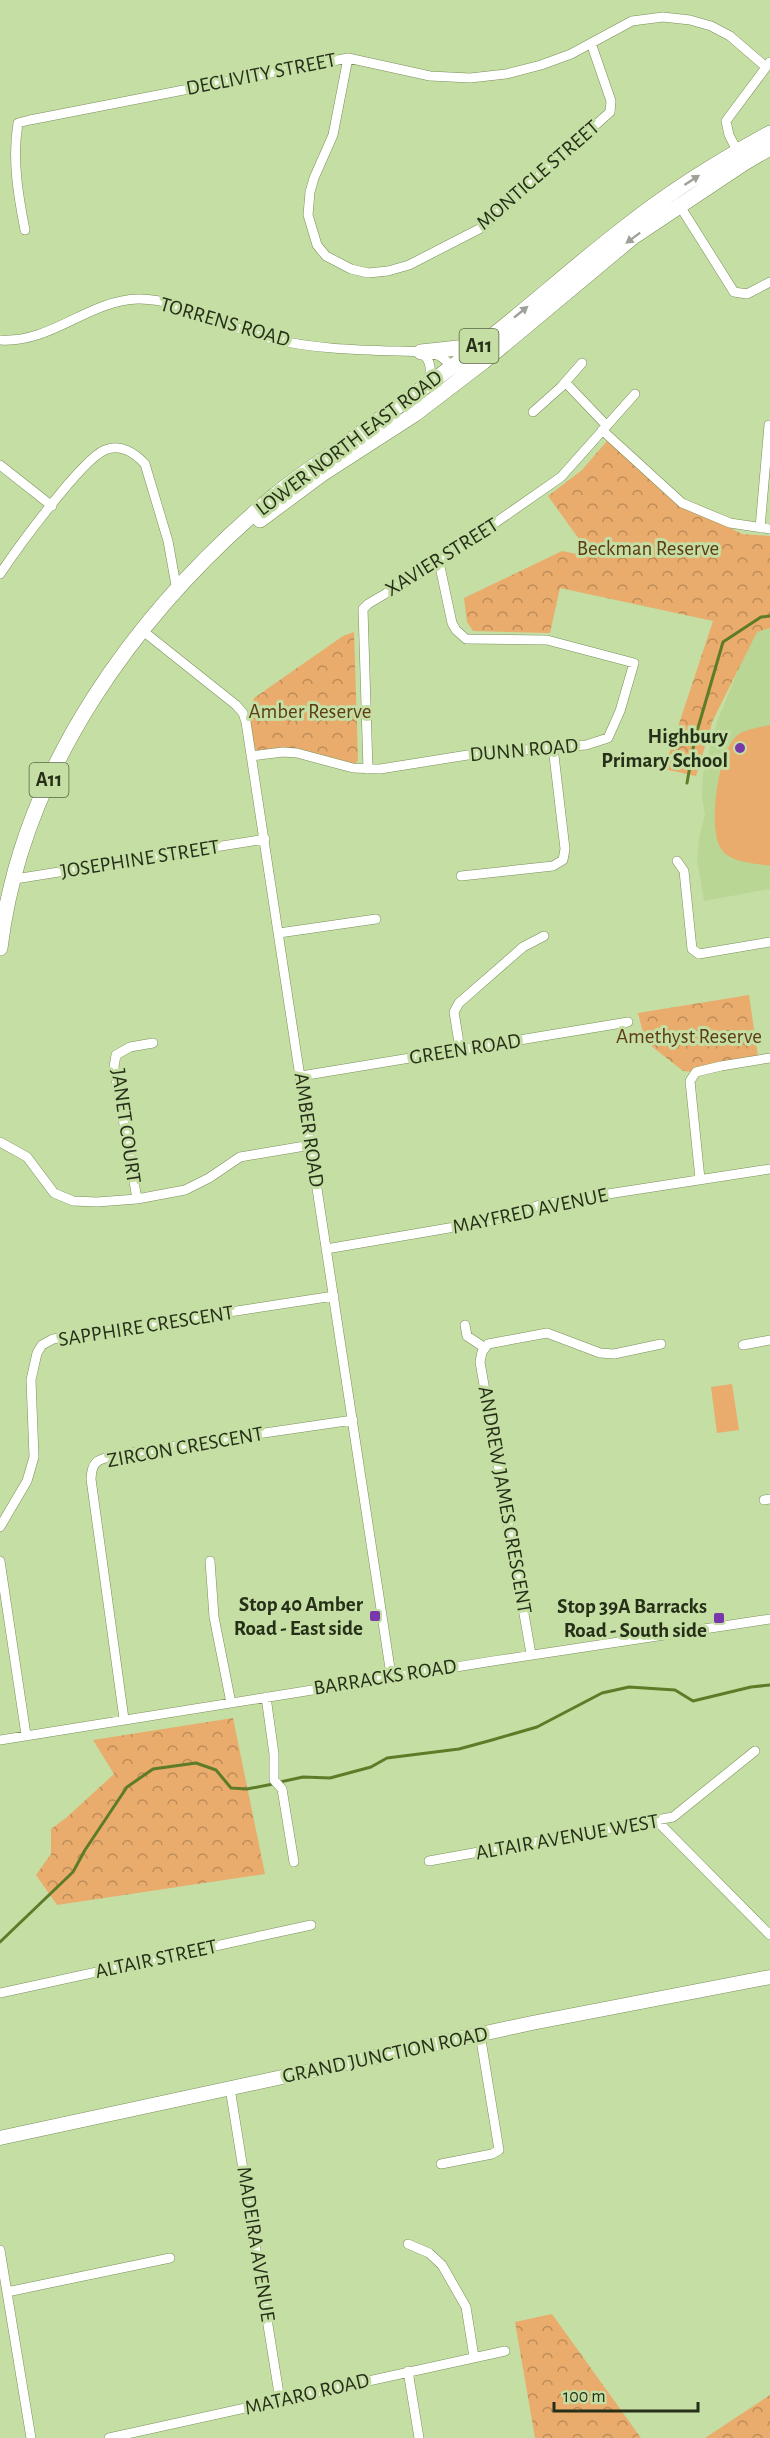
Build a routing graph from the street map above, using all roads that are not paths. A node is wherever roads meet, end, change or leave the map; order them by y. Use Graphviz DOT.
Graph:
graph roads {
  1 [pos="591,43"];
  2 [pos="348,58"];
  3 [pos="768,64"];
  4 [pos="770,133"];
  5 [pos="770,148"];
  6 [pos="741,157"];
  7 [pos="676,199"];
  8 [pos="25,230"];
  9 [pos="770,282"];
  10 [pos="0,340"];
  11 [pos="479,346"];
  12 [pos="421,352"];
  13 [pos="582,363"];
  14 [pos="453,365"];
  15 [pos="463,378"];
  16 [pos="565,382"];
  17 [pos="427,384"];
  18 [pos="635,394"];
  19 [pos="533,412"];
  20 [pos="769,425"];
  21 [pos="604,428"];
  22 [pos="0,465"];
  23 [pos="52,506"];
  24 [pos="760,528"];
  25 [pos="770,529"];
  26 [pos="439,562"];
  27 [pos="196,569"];
  28 [pos="0,574"];
  29 [pos="177,591"];
  30 [pos="143,631"];
  31 [pos="553,747"];
  32 [pos="252,756"];
  33 [pos="368,769"];
  34 [pos="265,839"];
  35 [pos="677,861"];
  36 [pos="462,876"];
  37 [pos="15,879"];
  38 [pos="376,919"];
  39 [pos="279,933"];
  40 [pos="544,936"];
  41 [pos="770,942"];
  42 [pos="0,948"];
  43 [pos="628,1022"];
  44 [pos="153,1043"];
  45 [pos="460,1049"];
  46 [pos="770,1058"];
  47 [pos="301,1076"];
  48 [pos="0,1142"];
  49 [pos="311,1145"];
  50 [pos="770,1169"];
  51 [pos="700,1179"];
  52 [pos="137,1199"];
  53 [pos="326,1250"];
  54 [pos="333,1296"];
  55 [pos="465,1325"];
  56 [pos="770,1340"];
  57 [pos="661,1344"];
  58 [pos="743,1345"];
  59 [pos="485,1348"];
  60 [pos="354,1420"];
  61 [pos="0,1527"];
  62 [pos="210,1561"];
  63 [pos="1,1568"];
  64 [pos="770,1619"];
  65 [pos="531,1654"];
  66 [pos="391,1675"];
  67 [pos="266,1697"];
  68 [pos="231,1703"];
  69 [pos="124,1719"];
  70 [pos="26,1736"];
  71 [pos="0,1740"];
  72 [pos="754,1751"];
  73 [pos="657,1821"];
  74 [pos="429,1861"];
  75 [pos="294,1862"];
  76 [pos="311,1925"];
  77 [pos="770,1935"];
  78 [pos="770,1977"];
  79 [pos="0,1993"];
  80 [pos="480,2034"];
  81 [pos="230,2088"];
  82 [pos="0,2138"];
  83 [pos="441,2163"];
  84 [pos="408,2244"];
  85 [pos="0,2250"];
  86 [pos="170,2258"];
  87 [pos="7,2292"];
  88 [pos="505,2351"];
  89 [pos="474,2357"];
  90 [pos="408,2372"];
  91 [pos="280,2400"];
  92 [pos="31,2438"];
  93 [pos="109,2438"];
  94 [pos="419,2438"];
  1 -- 2 [label="street, DECLIVITY STREET"];
  1 -- 2 [label="street, MONTICLE STREET"];
  1 -- 3 [label="street, DECLIVITY STREET"];
  2 -- 8 [label="street, DECLIVITY STREET"];
  3 -- 6 [label="street"];
  4 -- 6 [label="main road, LOWER NORTH EAST ROAD / A11"];
  5 -- 6 [label="main road, LOWER NORTH EAST ROAD / A11"];
  6 -- 7 [label="main road, LOWER NORTH EAST ROAD / A11"];
  7 -- 9 [label="street"];
  11 -- 7 [label="main road, LOWER NORTH EAST ROAD / A11, one-way"];
  7 -- 15 [label="main road, LOWER NORTH EAST ROAD / A11, one-way"];
  10 -- 12 [label="street, TORRENS ROAD"];
  11 -- 12 [label="main road"];
  11 -- 14 [label="main road, LOWER NORTH EAST ROAD / A11"];
  12 -- 14 [label="street, TORRENS ROAD"];
  12 -- 17 [label="street"];
  13 -- 16 [label="street"];
  14 -- 15 [label="street, TORRENS ROAD"];
  14 -- 17 [label="main road, LOWER NORTH EAST ROAD / A11"];
  15 -- 27 [label="main road, LOWER NORTH EAST ROAD / A11"];
  16 -- 19 [label="street"];
  16 -- 21 [label="street"];
  17 -- 27 [label="main road, LOWER NORTH EAST ROAD / A11"];
  18 -- 21 [label="street, XAVIER STREET"];
  20 -- 24 [label="street"];
  21 -- 24 [label="street"];
  21 -- 26 [label="street, XAVIER STREET"];
  22 -- 23 [label="street"];
  23 -- 28 [label="street"];
  23 -- 29 [label="street"];
  24 -- 25 [label="street"];
  26 -- 31 [label="street, DUNN ROAD"];
  26 -- 33 [label="street, XAVIER STREET"];
  27 -- 29 [label="main road, LOWER NORTH EAST ROAD / A11"];
  29 -- 30 [label="main road, LOWER NORTH EAST ROAD / A11"];
  30 -- 32 [label="street, AMBER ROAD"];
  30 -- 37 [label="main road, LOWER NORTH EAST ROAD / A11"];
  31 -- 33 [label="street, DUNN ROAD"];
  31 -- 36 [label="street"];
  32 -- 33 [label="street, DUNN ROAD"];
  32 -- 34 [label="street, AMBER ROAD"];
  34 -- 37 [label="street, JOSEPHINE STREET"];
  34 -- 39 [label="street, AMBER ROAD"];
  35 -- 41 [label="street"];
  37 -- 42 [label="main road, LOWER NORTH EAST ROAD / A11"];
  38 -- 39 [label="street"];
  39 -- 47 [label="street, AMBER ROAD"];
  40 -- 45 [label="street"];
  43 -- 45 [label="street, GREEN ROAD"];
  44 -- 52 [label="street, JANET COURT"];
  45 -- 47 [label="street, GREEN ROAD"];
  46 -- 51 [label="street"];
  47 -- 49 [label="street, AMBER ROAD"];
  48 -- 52 [label="street"];
  49 -- 52 [label="street"];
  49 -- 53 [label="street, AMBER ROAD"];
  50 -- 51 [label="street, MAYFRED AVENUE"];
  51 -- 53 [label="street, MAYFRED AVENUE"];
  53 -- 54 [label="street, AMBER ROAD"];
  54 -- 60 [label="street, AMBER ROAD"];
  54 -- 61 [label="street, SAPPHIRE CRESCENT"];
  55 -- 59 [label="street"];
  56 -- 58 [label="street"];
  57 -- 59 [label="street"];
  59 -- 65 [label="street, ANDREW JAMES CRESCENT"];
  60 -- 66 [label="street, AMBER ROAD"];
  60 -- 69 [label="street, ZIRCON CRESCENT"];
  62 -- 68 [label="street"];
  63 -- 70 [label="street"];
  64 -- 65 [label="street, BARRACKS ROAD"];
  65 -- 66 [label="street, BARRACKS ROAD"];
  66 -- 67 [label="street, BARRACKS ROAD"];
  67 -- 68 [label="street, BARRACKS ROAD"];
  67 -- 75 [label="street"];
  68 -- 69 [label="street, BARRACKS ROAD"];
  69 -- 70 [label="street, BARRACKS ROAD"];
  70 -- 71 [label="street, BARRACKS ROAD"];
  72 -- 73 [label="street, ALTAIR AVENUE WEST"];
  73 -- 74 [label="street, ALTAIR AVENUE WEST"];
  73 -- 77 [label="street"];
  76 -- 79 [label="street, ALTAIR STREET"];
  78 -- 80 [label="main road, GRAND JUNCTION ROAD"];
  80 -- 81 [label="main road, GRAND JUNCTION ROAD"];
  80 -- 83 [label="street"];
  81 -- 82 [label="main road, GRAND JUNCTION ROAD"];
  81 -- 91 [label="street, MADEIRA AVENUE"];
  84 -- 89 [label="street"];
  85 -- 87 [label="street"];
  86 -- 87 [label="street"];
  87 -- 92 [label="street"];
  88 -- 89 [label="street, MATARO ROAD"];
  89 -- 90 [label="street, MATARO ROAD"];
  90 -- 91 [label="street, MATARO ROAD"];
  90 -- 94 [label="street"];
  91 -- 93 [label="street, MATARO ROAD"];
}
